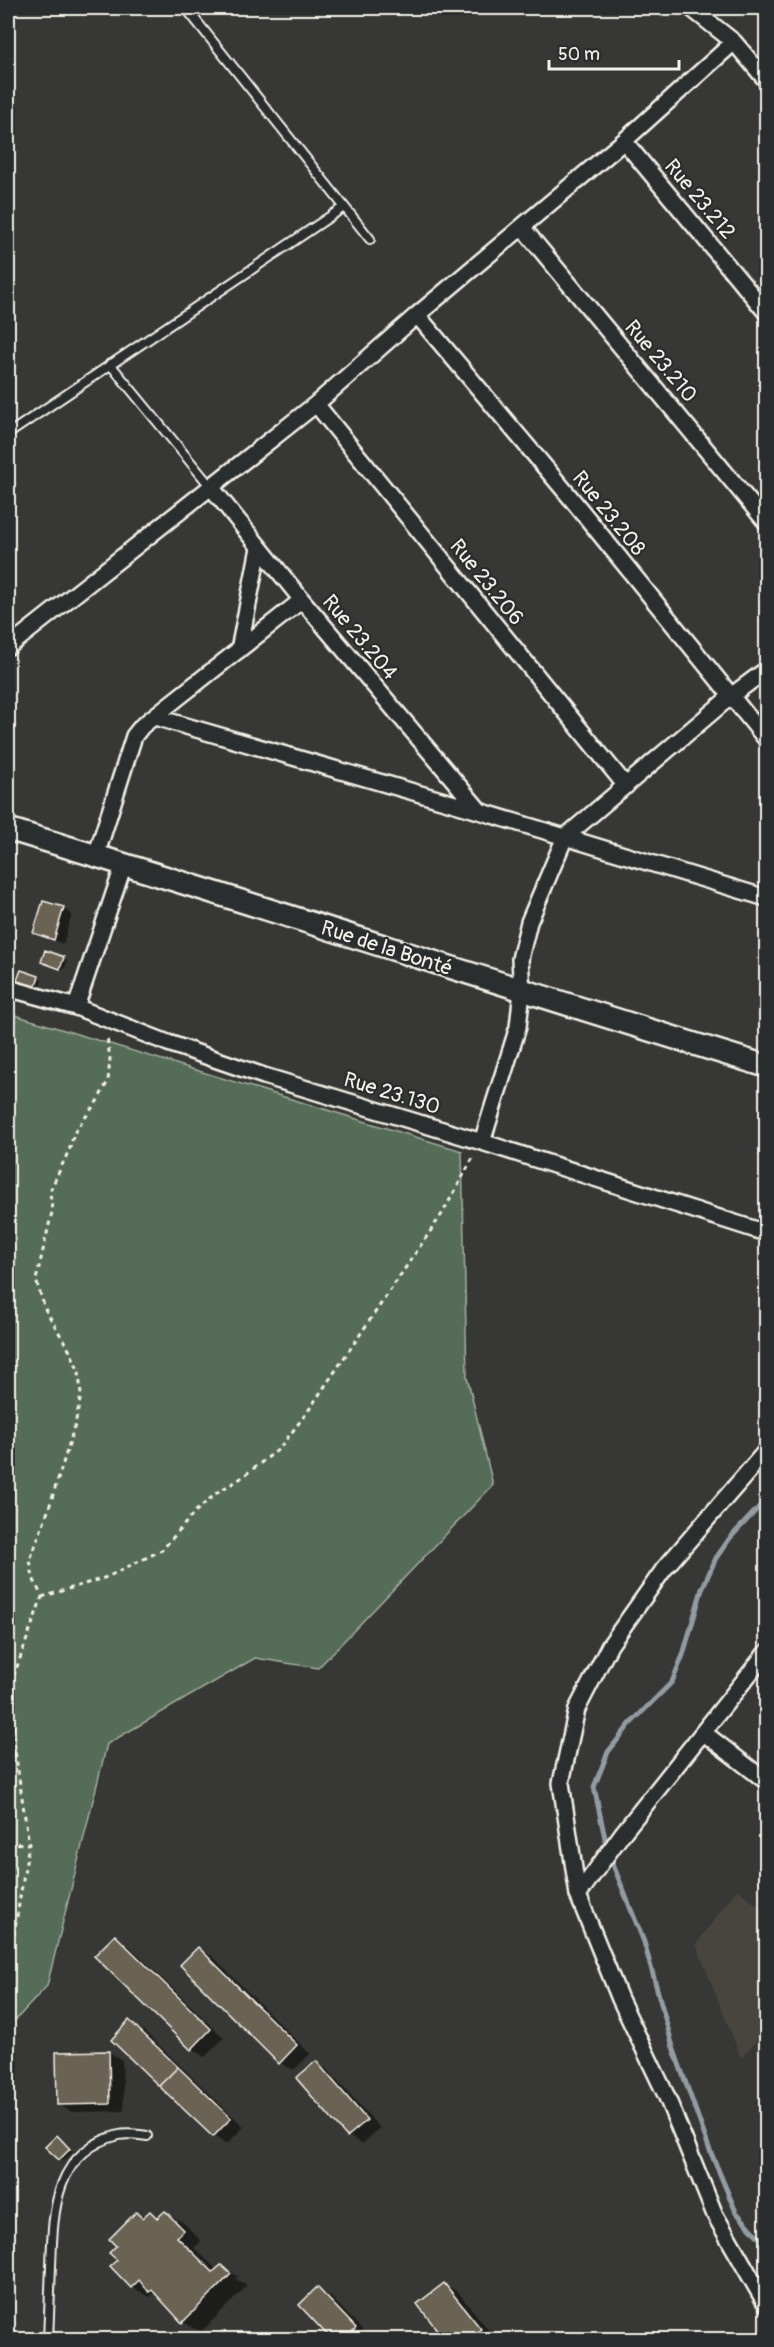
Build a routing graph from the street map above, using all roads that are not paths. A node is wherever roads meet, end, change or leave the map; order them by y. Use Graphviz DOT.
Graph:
graph roads {
  1 [pos="186,8"];
  2 [pos="691,8"];
  3 [pos="734,42"];
  4 [pos="766,80"];
  5 [pos="624,141"];
  6 [pos="344,207"];
  7 [pos="522,227"];
  8 [pos="370,239"];
  9 [pos="766,312"];
  10 [pos="417,315"];
  11 [pos="110,364"];
  12 [pos="316,404"];
  13 [pos="8,434"];
  14 [pos="211,487"];
  15 [pos="766,522"];
  16 [pos="259,548"];
  17 [pos="302,600"];
  18 [pos="8,647"];
  19 [pos="239,650"];
  20 [pos="766,670"];
  21 [pos="731,696"];
  22 [pos="155,717"];
  23 [pos="766,739"];
  24 [pos="626,786"];
  25 [pos="479,811"];
  26 [pos="8,829"];
  27 [pos="565,837"];
  28 [pos="96,856"];
  29 [pos="124,864"];
  30 [pos="766,898"];
  31 [pos="8,988"];
  32 [pos="522,991"];
  33 [pos="76,1006"];
  34 [pos="766,1066"];
  35 [pos="482,1142"];
  36 [pos="766,1233"];
  37 [pos="766,1451"];
  38 [pos="766,1653"];
  39 [pos="704,1733"];
  40 [pos="766,1781"];
  41 [pos="578,1895"];
  42 [pos="147,2136"];
  43 [pos="766,2304"];
  44 [pos="48,2340"];
  1 -- 6 [label="lane"];
  2 -- 3 [label="street"];
  3 -- 4 [label="street"];
  3 -- 5 [label="street"];
  5 -- 7 [label="street"];
  5 -- 9 [label="street, Rue 23.212"];
  6 -- 8 [label="lane"];
  6 -- 11 [label="lane"];
  7 -- 10 [label="street"];
  7 -- 15 [label="street, Rue 23.210"];
  10 -- 12 [label="street"];
  10 -- 21 [label="street, Rue 23.208"];
  11 -- 13 [label="lane"];
  11 -- 14 [label="lane"];
  12 -- 14 [label="street"];
  12 -- 24 [label="street, Rue 23.206"];
  14 -- 16 [label="street, Rue 23.204"];
  14 -- 18 [label="street"];
  16 -- 17 [label="street, Rue 23.204"];
  16 -- 19 [label="street"];
  17 -- 19 [label="street"];
  17 -- 25 [label="street, Rue 23.204"];
  19 -- 22 [label="street"];
  20 -- 21 [label="street"];
  21 -- 23 [label="street, Rue 23.208"];
  21 -- 24 [label="street"];
  22 -- 25 [label="street"];
  22 -- 28 [label="street"];
  24 -- 27 [label="street"];
  25 -- 27 [label="street"];
  26 -- 28 [label="street, Rue de la Bonté"];
  27 -- 30 [label="street"];
  27 -- 32 [label="street"];
  28 -- 29 [label="street, Rue de la Bonté"];
  29 -- 32 [label="street, Rue de la Bonté"];
  29 -- 33 [label="street"];
  31 -- 33 [label="street, Rue 23.130"];
  32 -- 34 [label="street, Rue de la Bonté"];
  32 -- 35 [label="street"];
  33 -- 35 [label="street, Rue 23.130"];
  35 -- 36 [label="street, Rue 23.130"];
  37 -- 41 [label="street"];
  38 -- 39 [label="street"];
  39 -- 40 [label="street"];
  39 -- 41 [label="street"];
  41 -- 43 [label="street"];
  42 -- 44 [label="lane"];
}
